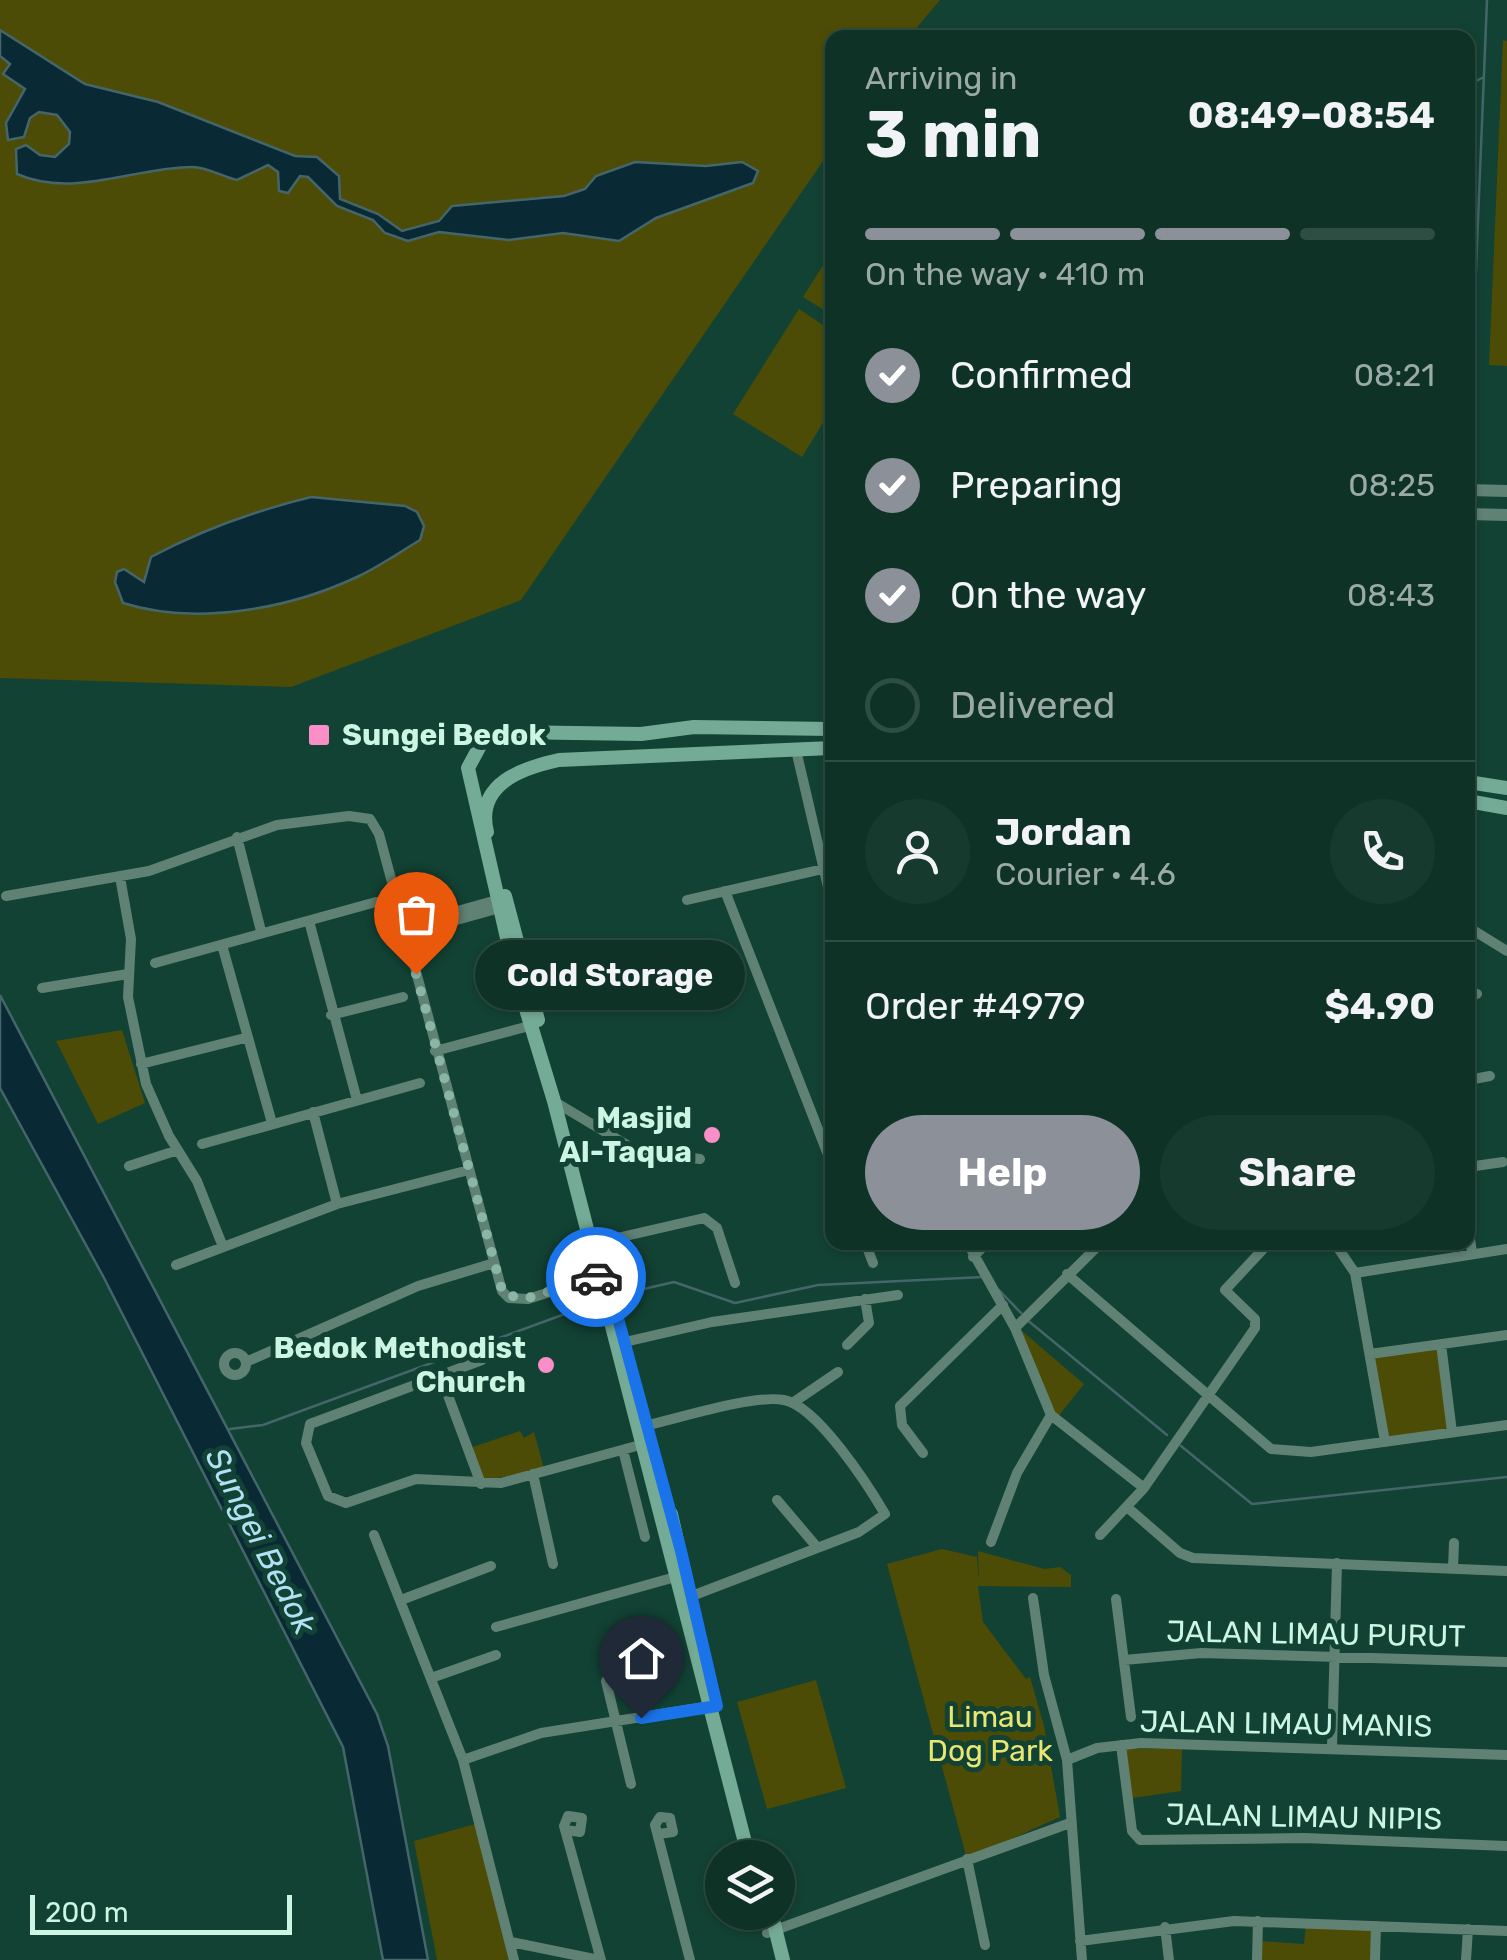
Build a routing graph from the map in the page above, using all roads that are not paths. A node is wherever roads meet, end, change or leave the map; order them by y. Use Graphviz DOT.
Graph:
graph roads {
  1 [pos="1475,490"];
  2 [pos="1507,491"];
  3 [pos="1475,514"];
  4 [pos="1507,516"];
  5 [pos="825,729"];
  6 [pos="562,733"];
  7 [pos="825,748"];
  8 [pos="796,750"];
  9 [pos="567,760"];
  10 [pos="1475,783"];
  11 [pos="1507,788"];
  12 [pos="1475,801"];
  13 [pos="1507,808"];
  14 [pos="237,837"];
  15 [pos="825,863"];
  16 [pos="120,877"];
  17 [pos="725,891"];
  18 [pos="6,896"];
  19 [pos="687,900"];
  20 [pos="376,902"];
  21 [pos="502,903"];
  22 [pos="309,921"];
  23 [pos="405,930"];
  24 [pos="261,932"];
  25 [pos="1475,932"];
  26 [pos="222,945"];
  27 [pos="1507,950"];
  28 [pos="155,963"];
  29 [pos="128,974"];
  30 [pos="42,988"];
  31 [pos="403,997"];
  32 [pos="331,1015"];
  33 [pos="535,1024"];
  34 [pos="245,1038"];
  35 [pos="436,1052"];
  36 [pos="141,1064"];
  37 [pos="1490,1076"];
  38 [pos="1475,1079"];
  39 [pos="420,1084"];
  40 [pos="356,1100"];
  41 [pos="558,1104"];
  42 [pos="313,1112"];
  43 [pos="272,1124"];
  44 [pos="202,1144"];
  45 [pos="825,1147"];
  46 [pos="178,1150"];
  47 [pos="700,1159"];
  48 [pos="1503,1162"];
  49 [pos="1475,1165"];
  50 [pos="130,1166"];
  51 [pos="468,1170"];
  52 [pos="337,1204"];
  53 [pos="595,1243"];
  54 [pos="223,1246"];
  55 [pos="1507,1249"];
  56 [pos="868,1250"];
  57 [pos="971,1250"];
  58 [pos="981,1250"];
  59 [pos="1093,1250"];
  60 [pos="1262,1250"];
  61 [pos="1340,1250"];
  62 [pos="1472,1250"];
  63 [pos="1472,1253"];
  64 [pos="974,1257"];
  65 [pos="873,1262"];
  66 [pos="494,1263"];
  67 [pos="176,1265"];
  68 [pos="1355,1272"];
  69 [pos="1067,1274"];
  70 [pos="602,1275"];
  71 [pos="735,1283"];
  72 [pos="898,1295"];
  73 [pos="865,1299"];
  74 [pos="1003,1305"];
  75 [pos="1015,1328"];
  76 [pos="1507,1335"];
  77 [pos="620,1343"];
  78 [pos="1441,1344"];
  79 [pos="848,1345"];
  80 [pos="1370,1354"];
  81 [pos="482,1360"];
  82 [pos="246,1362"];
  83 [pos="838,1372"];
  84 [pos="440,1374"];
  85 [pos="1207,1398"];
  86 [pos="794,1402"];
  87 [pos="1050,1416"];
  88 [pos="1507,1425"];
  89 [pos="642,1426"];
  90 [pos="1452,1432"];
  91 [pos="1385,1442"];
  92 [pos="647,1443"];
  93 [pos="623,1450"];
  94 [pos="924,1453"];
  95 [pos="533,1474"];
  96 [pos="480,1484"];
  97 [pos="1144,1488"];
  98 [pos="777,1500"];
  99 [pos="1127,1507"];
  100 [pos="374,1535"];
  101 [pos="1100,1536"];
  102 [pos="645,1537"];
  103 [pos="991,1542"];
  104 [pos="1454,1543"];
  105 [pos="816,1546"];
  106 [pos="1337,1563"];
  107 [pos="553,1564"];
  108 [pos="492,1566"];
  109 [pos="1453,1568"];
  110 [pos="1507,1570"];
  111 [pos="681,1575"];
  112 [pos="688,1598"];
  113 [pos="1034,1598"];
  114 [pos="1116,1599"];
  115 [pos="401,1600"];
  116 [pos="496,1627"];
  117 [pos="496,1656"];
  118 [pos="1334,1656"];
  119 [pos="1124,1660"];
  120 [pos="1507,1662"];
  121 [pos="434,1678"];
  122 [pos="606,1680"];
  123 [pos="713,1706"];
  124 [pos="1131,1718"];
  125 [pos="616,1721"];
  126 [pos="1121,1746"];
  127 [pos="1332,1748"];
  128 [pos="1507,1754"];
  129 [pos="463,1760"];
  130 [pos="1067,1760"];
  131 [pos="631,1784"];
  132 [pos="1070,1823"];
  133 [pos="566,1830"];
  134 [pos="659,1834"];
  135 [pos="745,1840"];
  136 [pos="753,1840"];
  137 [pos="1507,1846"];
  138 [pos="968,1859"];
  139 [pos="1258,1921"];
  140 [pos="1376,1926"];
  141 [pos="1165,1927"];
  142 [pos="1468,1929"];
  143 [pos="1507,1930"];
  144 [pos="771,1932"];
  145 [pos="1080,1941"];
  146 [pos="511,1942"];
  147 [pos="985,1944"];
  148 [pos="514,1960"];
  149 [pos="600,1960"];
  150 [pos="690,1960"];
  151 [pos="773,1960"];
  152 [pos="783,1960"];
  153 [pos="1082,1960"];
  154 [pos="1169,1960"];
  155 [pos="1257,1960"];
  156 [pos="1375,1960"];
  157 [pos="1466,1960"];
  1 -- 2 [label="street"];
  3 -- 4 [label="street"];
  5 -- 6 [label="main road"];
  6 -- 9 [label="main road"];
  6 -- 21 [label="main road"];
  7 -- 8 [label="main road"];
  8 -- 9 [label="main road"];
  8 -- 15 [label="street"];
  9 -- 21 [label="main road"];
  10 -- 11 [label="main road"];
  12 -- 13 [label="main road"];
  14 -- 16 [label="street"];
  14 -- 23 [label="street"];
  14 -- 24 [label="street"];
  15 -- 17 [label="street"];
  16 -- 18 [label="street"];
  16 -- 29 [label="street"];
  17 -- 19 [label="street"];
  17 -- 45 [label="street"];
  20 -- 22 [label="street"];
  21 -- 23 [label="street"];
  21 -- 33 [label="main road"];
  22 -- 24 [label="street"];
  22 -- 32 [label="street"];
  23 -- 35 [label="street"];
  24 -- 26 [label="street"];
  25 -- 27 [label="street"];
  26 -- 28 [label="street"];
  26 -- 34 [label="street"];
  29 -- 30 [label="street"];
  29 -- 36 [label="street"];
  31 -- 32 [label="street"];
  32 -- 40 [label="street"];
  33 -- 35 [label="street"];
  33 -- 41 [label="main road"];
  34 -- 36 [label="street"];
  34 -- 43 [label="street"];
  35 -- 51 [label="street"];
  36 -- 46 [label="street"];
  37 -- 38 [label="street"];
  39 -- 40 [label="street"];
  40 -- 42 [label="street"];
  41 -- 47 [label="street"];
  41 -- 53 [label="main road"];
  42 -- 43 [label="street"];
  42 -- 52 [label="street"];
  43 -- 44 [label="street"];
  46 -- 50 [label="street"];
  46 -- 54 [label="street"];
  48 -- 49 [label="street"];
  51 -- 52 [label="street"];
  51 -- 66 [label="street"];
  52 -- 54 [label="street"];
  53 -- 70 [label="main road"];
  53 -- 71 [label="street"];
  54 -- 67 [label="street"];
  55 -- 63 [label="street"];
  56 -- 65 [label="street"];
  57 -- 64 [label="street"];
  58 -- 64 [label="street"];
  59 -- 69 [label="street"];
  60 -- 85 [label="street"];
  61 -- 68 [label="street"];
  62 -- 63 [label="street"];
  63 -- 68 [label="street"];
  64 -- 74 [label="street"];
  66 -- 70 [label="street"];
  66 -- 82 [label="street"];
  68 -- 80 [label="street"];
  69 -- 75 [label="street"];
  69 -- 85 [label="street"];
  70 -- 77 [label="main road"];
  72 -- 73 [label="street"];
  73 -- 77 [label="street"];
  73 -- 79 [label="street"];
  74 -- 75 [label="street"];
  74 -- 94 [label="street"];
  75 -- 87 [label="street"];
  76 -- 78 [label="street"];
  77 -- 89 [label="main road"];
  78 -- 80 [label="street"];
  78 -- 90 [label="street"];
  80 -- 91 [label="street"];
  81 -- 84 [label="street"];
  83 -- 86 [label="street"];
  84 -- 96 [label="street"];
  84 -- 96 [label="street"];
  85 -- 91 [label="street"];
  85 -- 97 [label="street"];
  86 -- 89 [label="street"];
  86 -- 105 [label="street"];
  87 -- 97 [label="street"];
  87 -- 103 [label="street"];
  88 -- 90 [label="street"];
  89 -- 92 [label="main road"];
  90 -- 91 [label="street"];
  92 -- 93 [label="street"];
  92 -- 111 [label="main road"];
  93 -- 95 [label="street"];
  93 -- 102 [label="street"];
  95 -- 96 [label="street"];
  95 -- 107 [label="street"];
  97 -- 99 [label="street"];
  98 -- 105 [label="street"];
  99 -- 101 [label="street"];
  99 -- 106 [label="street"];
  100 -- 115 [label="street"];
  104 -- 109 [label="street"];
  105 -- 112 [label="street"];
  106 -- 109 [label="street"];
  106 -- 118 [label="street"];
  108 -- 115 [label="street"];
  109 -- 110 [label="street"];
  111 -- 112 [label="main road"];
  111 -- 116 [label="street"];
  112 -- 123 [label="main road"];
  113 -- 130 [label="street"];
  114 -- 119 [label="street"];
  115 -- 121 [label="street"];
  117 -- 121 [label="street"];
  118 -- 119 [label="street, JALAN LIMAU PURUT"];
  118 -- 120 [label="street, JALAN LIMAU PURUT"];
  118 -- 127 [label="street"];
  119 -- 124 [label="street"];
  121 -- 129 [label="street"];
  122 -- 125 [label="street"];
  123 -- 125 [label="street"];
  123 -- 135 [label="main road"];
  123 -- 136 [label="main road"];
  125 -- 129 [label="street"];
  125 -- 131 [label="street"];
  126 -- 127 [label="street, JALAN LIMAU MANIS"];
  126 -- 130 [label="street, JALAN LIMAU MANIS"];
  126 -- 137 [label="street, JALAN LIMAU NIPIS"];
  127 -- 128 [label="street, JALAN LIMAU MANIS"];
  129 -- 146 [label="street"];
  130 -- 132 [label="street"];
  132 -- 138 [label="street"];
  132 -- 145 [label="street"];
  133 -- 149 [label="street"];
  134 -- 150 [label="street"];
  138 -- 144 [label="street"];
  138 -- 147 [label="street"];
  139 -- 140 [label="street"];
  139 -- 141 [label="street"];
  139 -- 155 [label="street"];
  140 -- 142 [label="street"];
  140 -- 156 [label="street"];
  141 -- 145 [label="street"];
  141 -- 154 [label="street"];
  142 -- 143 [label="street"];
  142 -- 157 [label="street"];
  144 -- 151 [label="main road"];
  144 -- 152 [label="main road"];
  145 -- 153 [label="street"];
  146 -- 148 [label="street"];
  146 -- 149 [label="street"];
}
